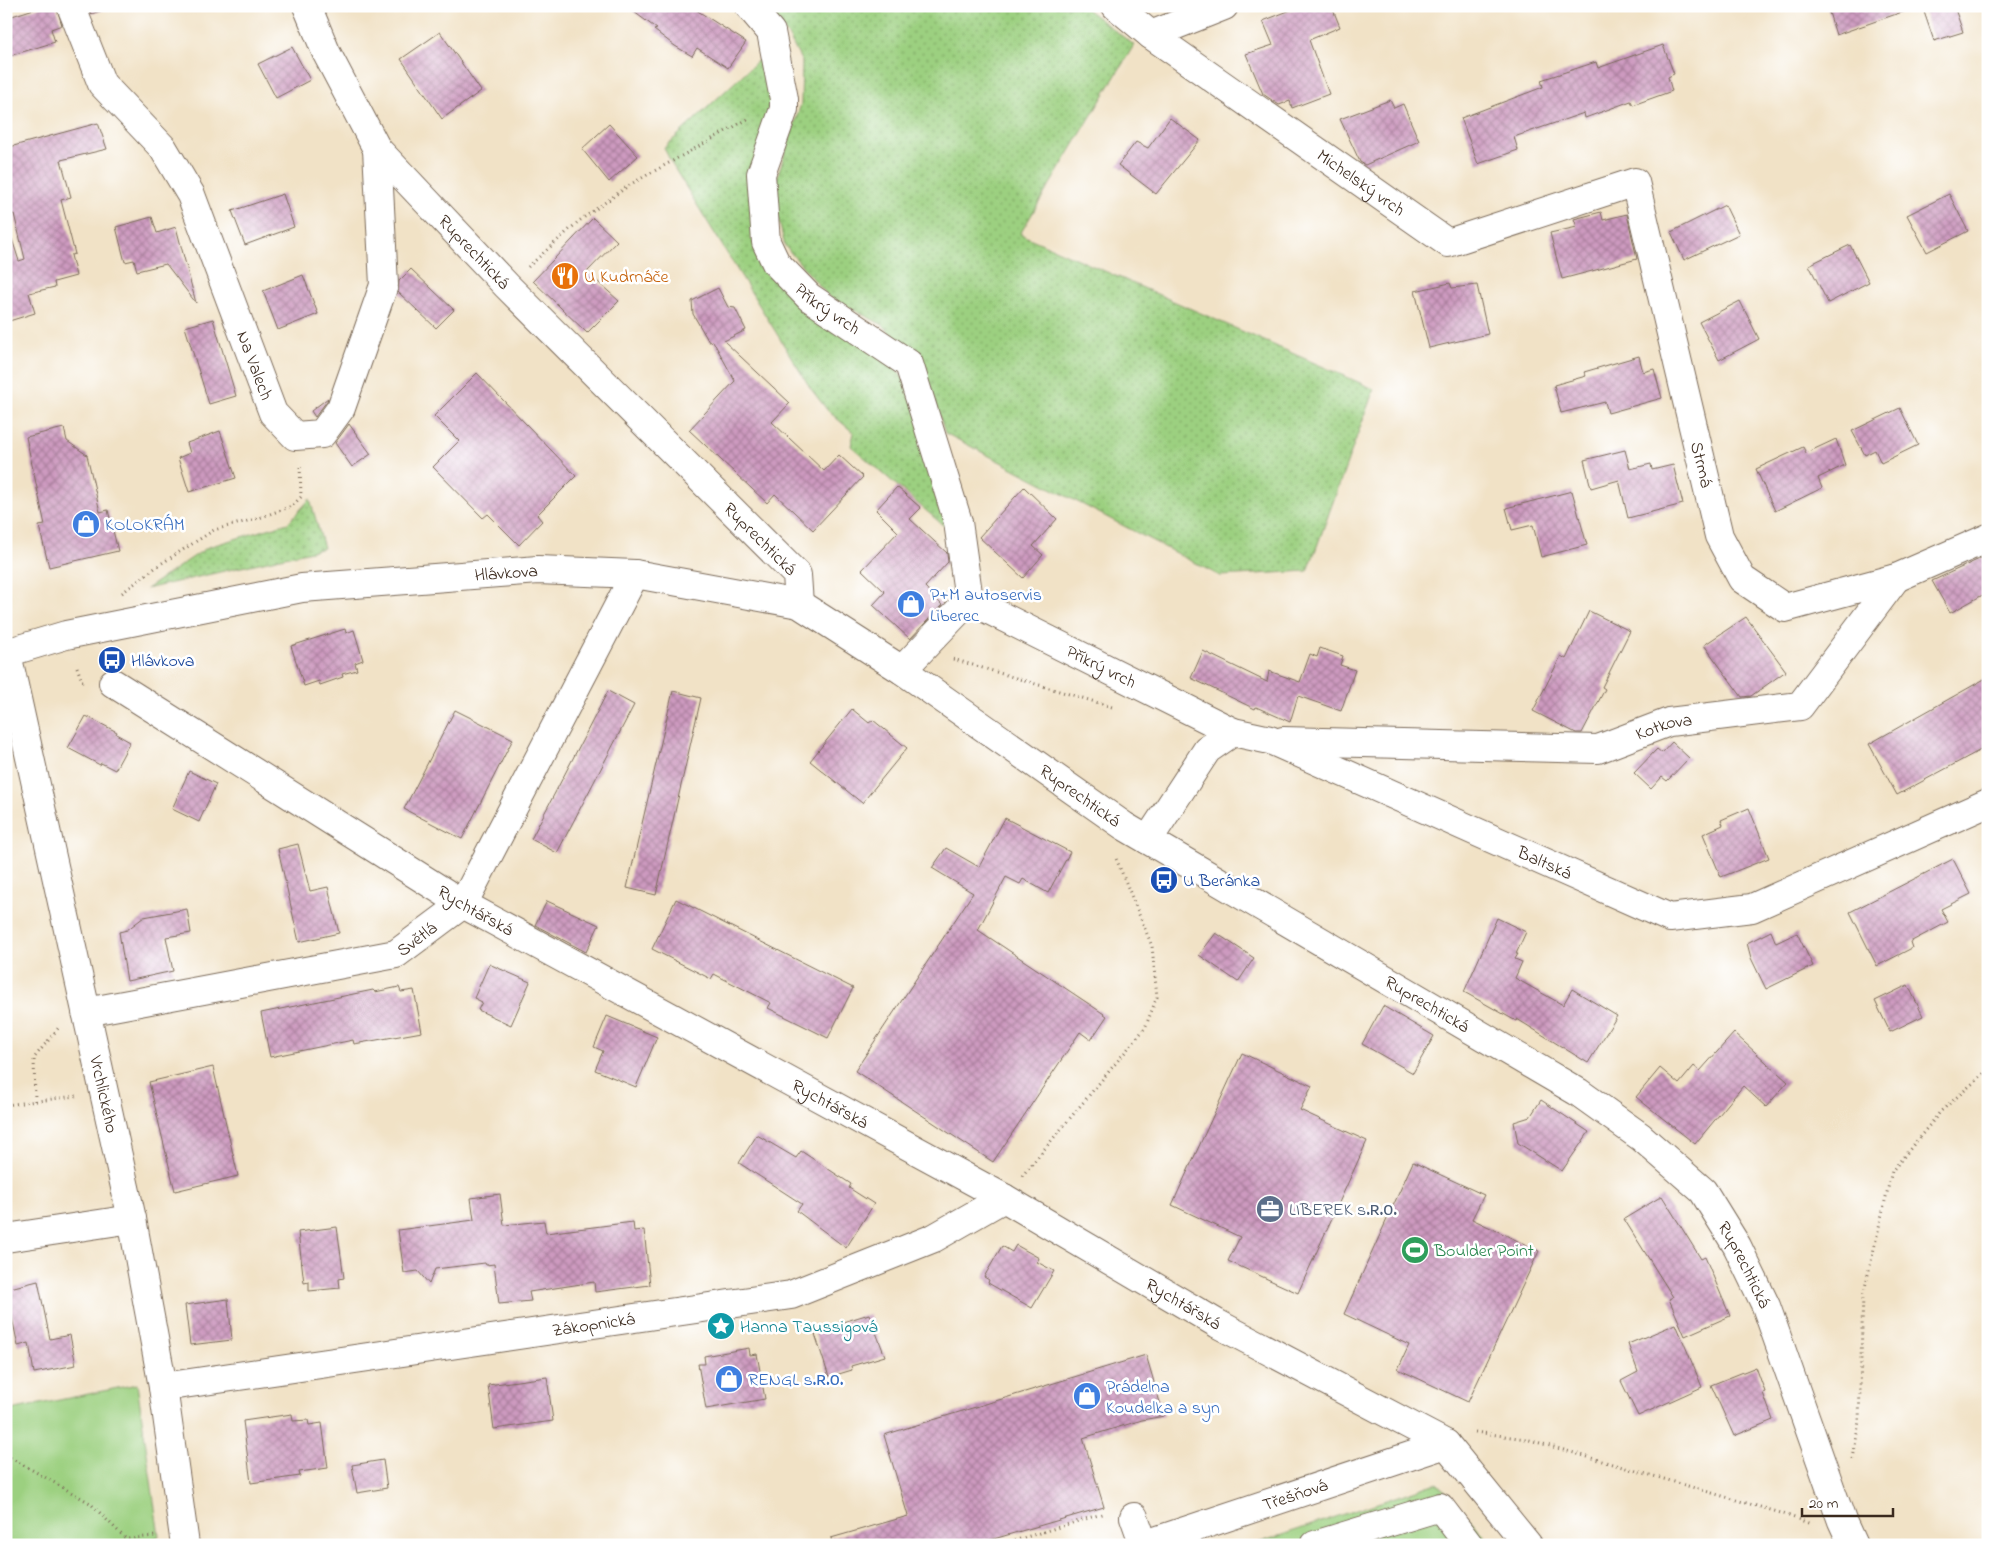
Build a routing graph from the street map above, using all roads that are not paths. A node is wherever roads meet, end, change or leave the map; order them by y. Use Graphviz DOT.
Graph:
graph roads {
  1 [pos="71,6"];
  2 [pos="307,6"];
  3 [pos="749,6"];
  4 [pos="1116,6"];
  5 [pos="1224,6"];
  6 [pos="1151,35"];
  7 [pos="377,150"];
  8 [pos="1635,182"];
  9 [pos="1988,538"];
  10 [pos="635,574"];
  11 [pos="1896,578"];
  12 [pos="969,600"];
  13 [pos="799,604"];
  14 [pos="7,652"];
  15 [pos="902,670"];
  16 [pos="113,683"];
  17 [pos="1234,732"];
  18 [pos="1270,740"];
  19 [pos="1988,803"];
  20 [pos="1148,840"];
  21 [pos="463,904"];
  22 [pos="75,1016"];
  23 [pos="1004,1198"];
  24 [pos="132,1219"];
  25 [pos="6,1238"];
  26 [pos="163,1387"];
  27 [pos="1457,1438"];
  28 [pos="1140,1535"];
  29 [pos="1520,1542"];
  30 [pos="185,1545"];
  31 [pos="1315,1545"];
  32 [pos="1469,1545"];
  33 [pos="1854,1545"];
  1 -- 7 [label="street, Na Valech"];
  2 -- 7 [label="street, Ruprechtická"];
  3 -- 12 [label="street, Příkrý vrch"];
  4 -- 6 [label="street, Michelský vrch"];
  5 -- 6 [label="street"];
  6 -- 8 [label="street, Michelský vrch"];
  7 -- 13 [label="street, Ruprechtická"];
  8 -- 11 [label="street, Strmá"];
  9 -- 11 [label="street, Kotkova"];
  10 -- 13 [label="street, Hlávkova"];
  10 -- 14 [label="street, Hlávkova"];
  10 -- 21 [label="street, Světlá"];
  11 -- 18 [label="street, Kotkova"];
  12 -- 15 [label="street"];
  12 -- 17 [label="street, Příkrý vrch"];
  13 -- 15 [label="street, Ruprechtická"];
  14 -- 22 [label="street, Vrchlického"];
  15 -- 20 [label="street, Ruprechtická"];
  16 -- 21 [label="street, Rychtářská"];
  17 -- 18 [label="street, Baltská"];
  17 -- 20 [label="street"];
  18 -- 19 [label="street, Baltská"];
  20 -- 33 [label="street, Ruprechtická"];
  21 -- 22 [label="street, Světlá"];
  21 -- 23 [label="street, Rychtářská"];
  22 -- 24 [label="street, Vrchlického"];
  23 -- 26 [label="street, Zákopnická"];
  23 -- 27 [label="street, Rychtářská"];
  24 -- 25 [label="street"];
  24 -- 26 [label="street, Vrchlického"];
  26 -- 30 [label="street, Vrchlického"];
  27 -- 28 [label="street, Třešňová"];
  27 -- 29 [label="street, Rychtářská"];
  31 -- 32 [label="street"];
}
